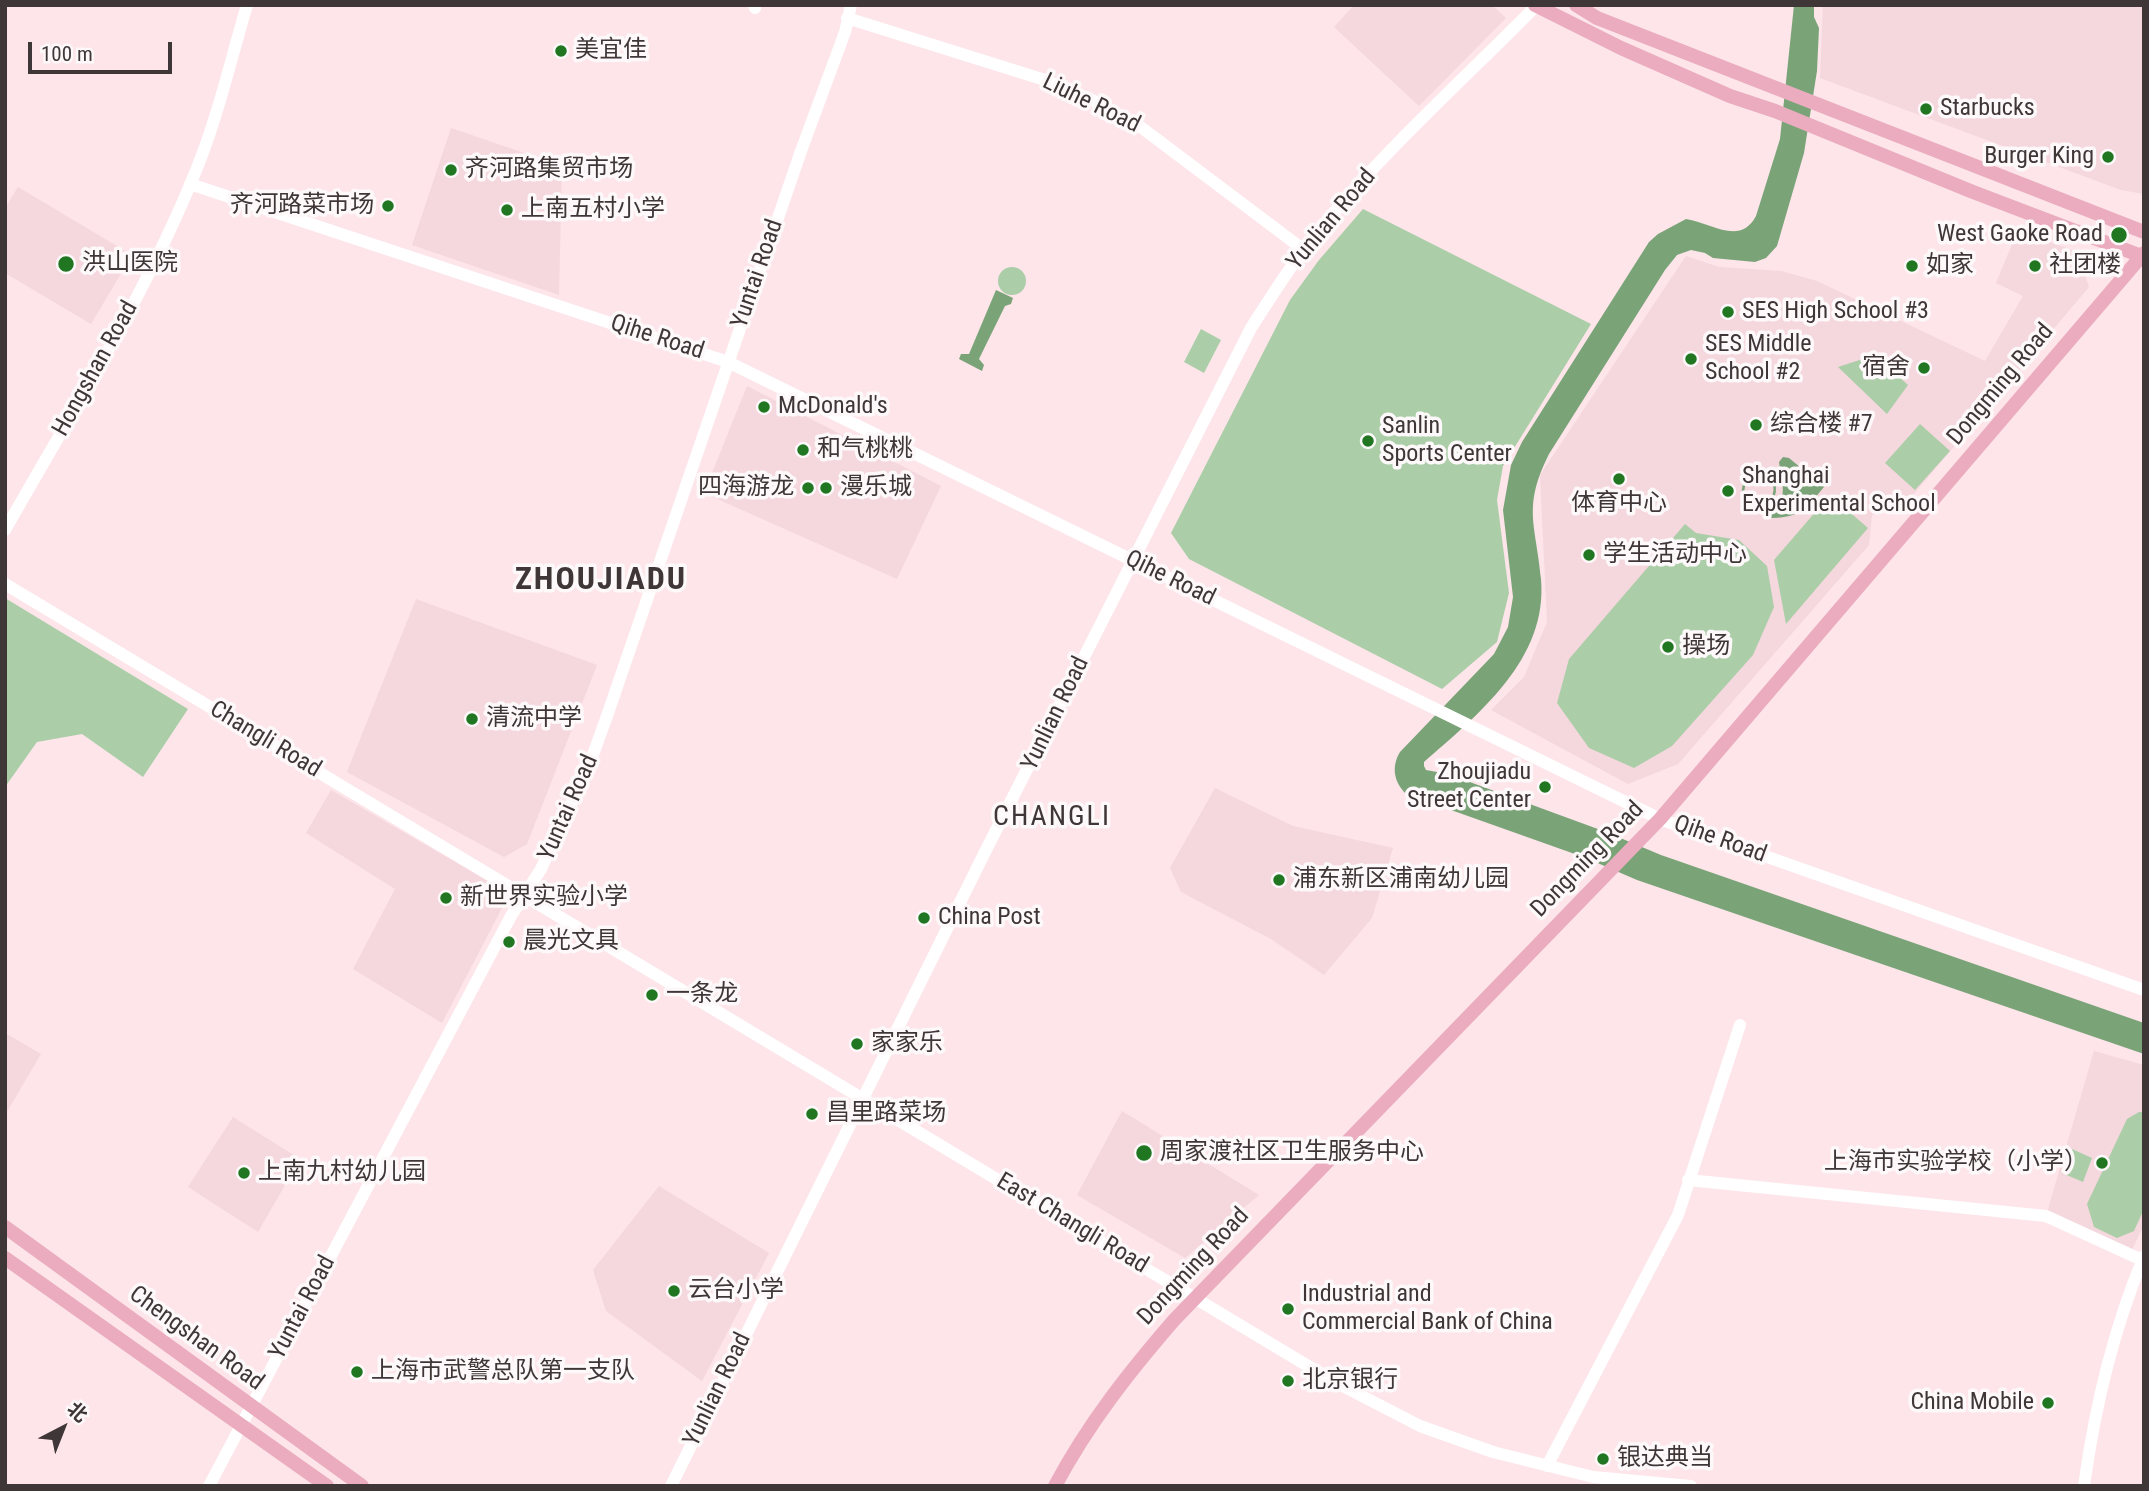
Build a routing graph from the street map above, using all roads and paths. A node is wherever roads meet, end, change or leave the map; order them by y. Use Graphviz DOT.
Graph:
graph roads {
  1 [pos="247,5"];
  2 [pos="1554,5"];
  3 [pos="1576,5"];
  4 [pos="1535,6"];
  5 [pos="849,11"];
  6 [pos="1602,39"];
  7 [pos="190,184"];
  8 [pos="2144,232"];
  9 [pos="1304,250"];
  10 [pos="2143,255"];
  11 [pos="728,362"];
  12 [pos="5,530"];
  13 [pos="1132,560"];
  14 [pos="5,584"];
  15 [pos="1660,819"];
  16 [pos="525,895"];
  17 [pos="2144,990"];
  18 [pos="1740,1025"];
  19 [pos="865,1098"];
  20 [pos="1688,1180"];
  21 [pos="5,1227"];
  22 [pos="5,1258"];
  23 [pos="2143,1258"];
  24 [pos="1194,1298"];
  25 [pos="251,1407"];
  26 [pos="242,1424"];
  27 [pos="1547,1466"];
  28 [pos="1591,1482"];
  29 [pos="209,1486"];
  30 [pos="327,1486"];
  31 [pos="362,1486"];
  32 [pos="671,1486"];
  33 [pos="1055,1486"];
  34 [pos="1691,1486"];
  35 [pos="2084,1486"];
  1 -- 7 [label="street, Hongshan Road"];
  2 -- 6 [label="main road"];
  3 -- 8 [label="main road"];
  4 -- 6 [label="main road"];
  4 -- 9 [label="street, Yunlian Road"];
  5 -- 9 [label="street, Liuhe Road"];
  5 -- 11 [label="street, Yuntai Road"];
  6 -- 10 [label="main road"];
  7 -- 11 [label="street, Qihe Road"];
  7 -- 12 [label="street, Hongshan Road"];
  9 -- 13 [label="street, Yunlian Road"];
  10 -- 15 [label="main road, Dongming Road"];
  11 -- 13 [label="street, Qihe Road"];
  11 -- 16 [label="street, Yuntai Road"];
  13 -- 15 [label="street, Qihe Road"];
  13 -- 19 [label="street, Yunlian Road"];
  14 -- 16 [label="street, Changli Road"];
  15 -- 17 [label="street, Qihe Road"];
  15 -- 24 [label="main road, Dongming Road"];
  16 -- 19 [label="street, East Changli Road"];
  16 -- 25 [label="street, Yuntai Road"];
  18 -- 20 [label="street"];
  19 -- 24 [label="street, East Changli Road"];
  19 -- 32 [label="street, Yunlian Road"];
  20 -- 23 [label="street"];
  20 -- 27 [label="street"];
  21 -- 25 [label="main road, Chengshan Road"];
  22 -- 26 [label="main road, Chengshan Road"];
  23 -- 35 [label="street"];
  24 -- 27 [label="street, East Changli Road"];
  24 -- 33 [label="main road, Dongming Road"];
  25 -- 26 [label="street, Yuntai Road"];
  25 -- 31 [label="main road, Chengshan Road"];
  26 -- 29 [label="street, Yuntai Road"];
  26 -- 30 [label="main road, Chengshan Road"];
  27 -- 28 [label="street, East Changli Road"];
  28 -- 34 [label="street, East Changli Road"];
}
